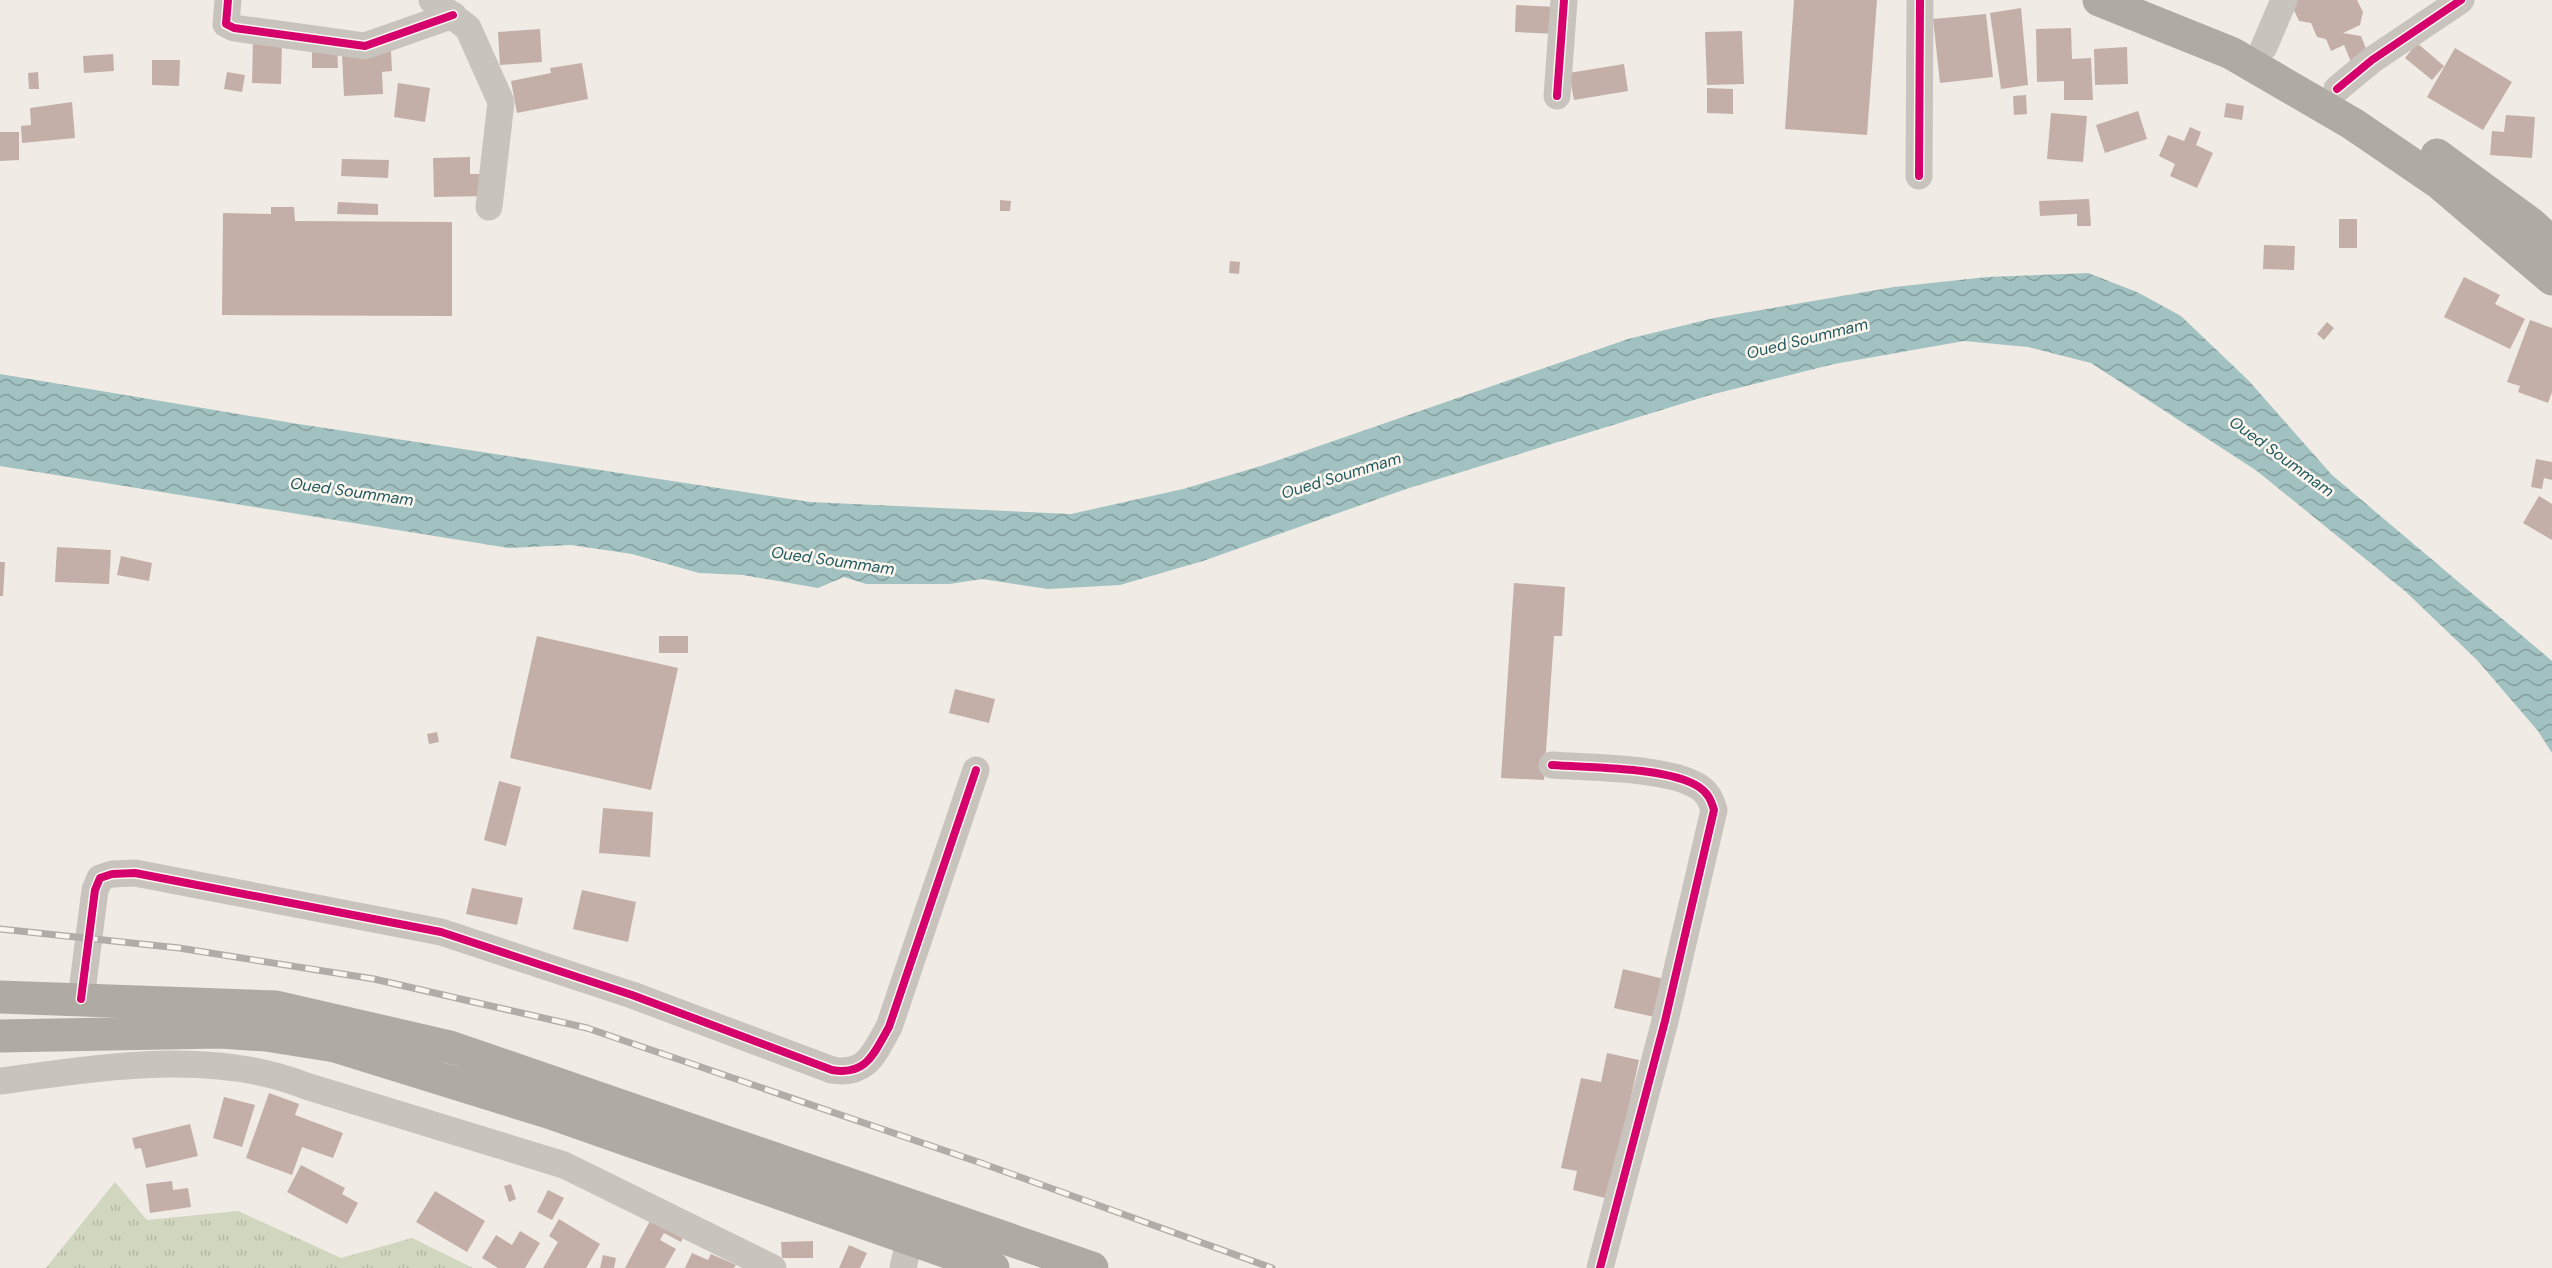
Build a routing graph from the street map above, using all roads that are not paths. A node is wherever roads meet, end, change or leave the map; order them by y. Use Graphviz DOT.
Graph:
graph roads {
  1 [pos="228,0"];
  2 [pos="1564,0"];
  3 [pos="1920,0"];
  4 [pos="2099,0"];
  5 [pos="2158,0"];
  6 [pos="2284,0"];
  7 [pos="2461,0"];
  8 [pos="442,8"];
  9 [pos="2264,47"];
  10 [pos="2337,89"];
  11 [pos="1557,96"];
  12 [pos="1919,176"];
  13 [pos="489,207"];
  14 [pos="2552,243"];
  15 [pos="2552,279"];
  16 [pos="1552,765"];
  17 [pos="976,770"];
  18 [pos="0,997"];
  19 [pos="81,999"];
  20 [pos="0,1036"];
  21 [pos="0,1080"];
  22 [pos="907,1253"];
  23 [pos="772,1268"];
  24 [pos="993,1268"];
  25 [pos="1092,1268"];
  26 [pos="1600,1268"];
  1 -- 8 [label="street"];
  2 -- 11 [label="street"];
  3 -- 12 [label="street"];
  4 -- 15 [label="highway"];
  5 -- 9 [label="highway"];
  6 -- 9 [label="street"];
  7 -- 10 [label="street"];
  8 -- 13 [label="street"];
  9 -- 10 [label="highway"];
  10 -- 14 [label="highway"];
  16 -- 26 [label="street"];
  17 -- 19 [label="street"];
  18 -- 19 [label="highway"];
  19 -- 25 [label="highway"];
  20 -- 22 [label="highway"];
  21 -- 23 [label="street"];
  22 -- 24 [label="highway"];
}
